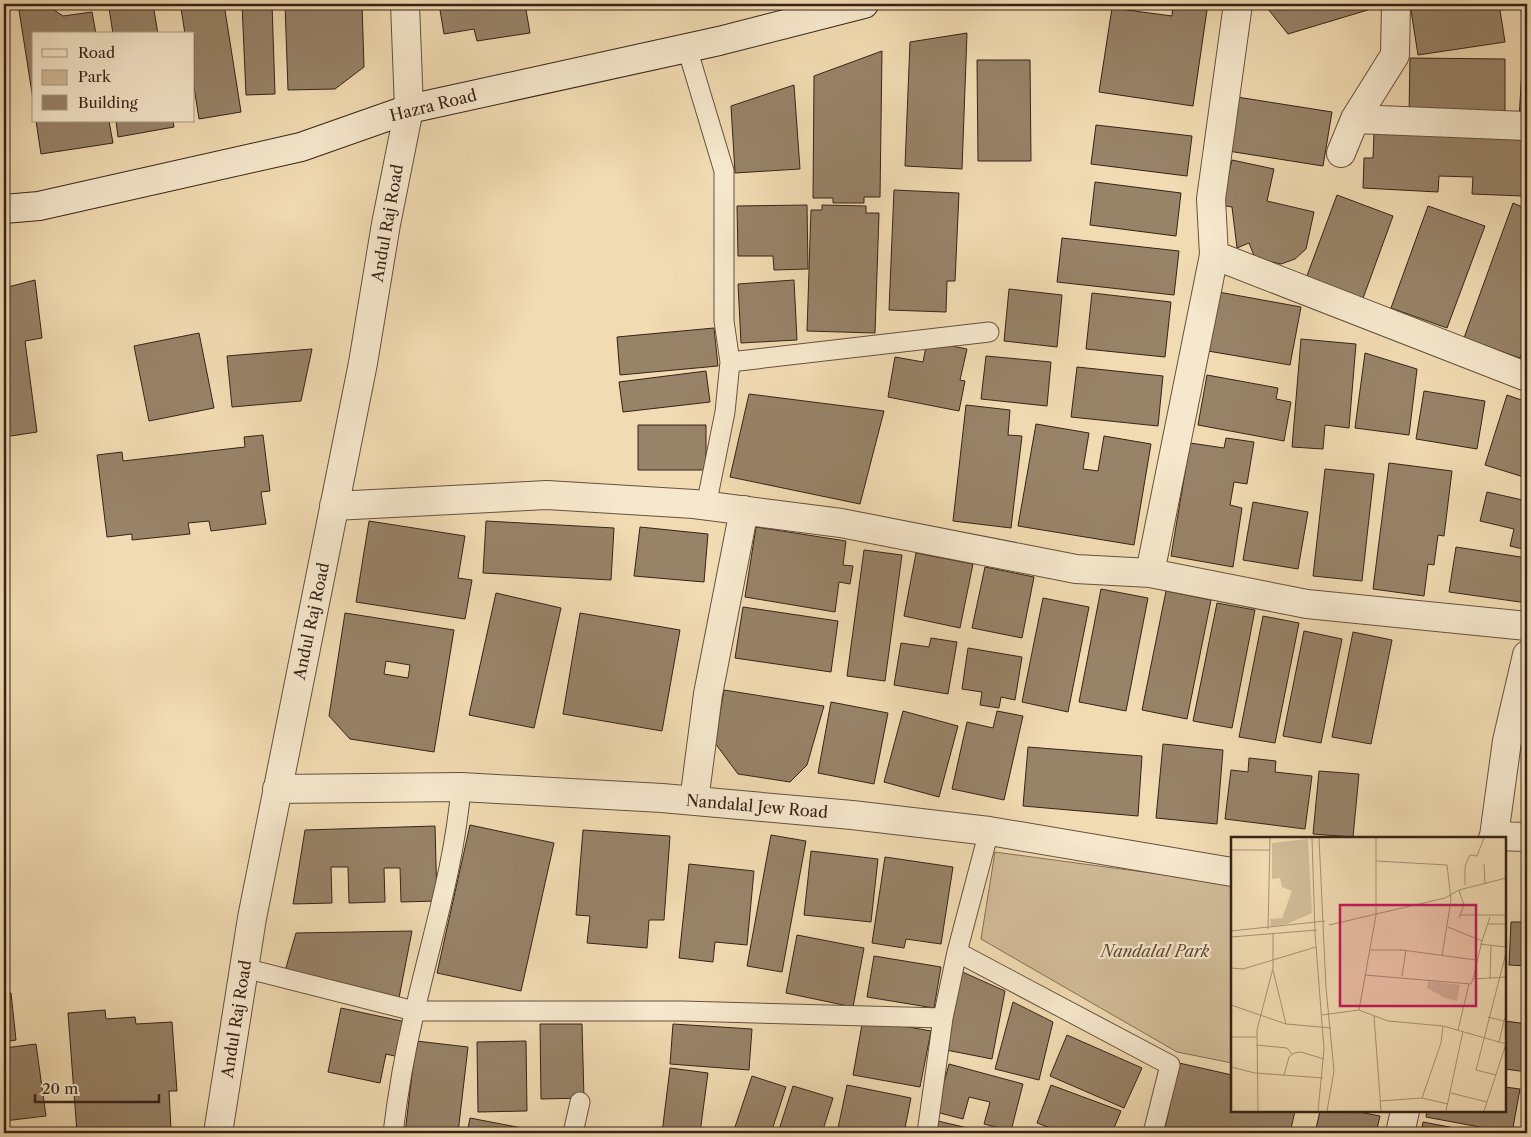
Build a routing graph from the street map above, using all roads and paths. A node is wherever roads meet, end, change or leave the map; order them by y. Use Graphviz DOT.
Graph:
graph roads {
  1 [pos="405,4"];
  2 [pos="864,4"];
  3 [pos="1238,4"];
  4 [pos="1396,4"];
  5 [pos="687,48"];
  6 [pos="408,109"];
  7 [pos="1355,119"];
  8 [pos="1527,126"];
  9 [pos="1341,154"];
  10 [pos="4,209"];
  11 [pos="1214,255"];
  12 [pos="989,332"];
  13 [pos="730,362"];
  14 [pos="1527,377"];
  15 [pos="334,506"];
  16 [pos="706,506"];
  17 [pos="744,510"];
  18 [pos="1150,574"];
  19 [pos="1527,626"];
  20 [pos="1527,655"];
  21 [pos="461,787"];
  22 [pos="277,789"];
  23 [pos="694,801"];
  24 [pos="989,831"];
  25 [pos="1493,837"];
  26 [pos="1527,837"];
  27 [pos="1231,872"];
  28 [pos="957,952"];
  29 [pos="244,968"];
  30 [pos="414,1011"];
  31 [pos="943,1018"];
  32 [pos="580,1102"];
  33 [pos="1405,1112"];
  34 [pos="218,1133"];
  35 [pos="393,1133"];
  36 [pos="573,1133"];
  37 [pos="927,1133"];
  38 [pos="1153,1133"];
  39 [pos="1400,1133"];
  1 -- 6 [label="street, Andul Raj Road"];
  2 -- 5 [label="street, Hazra Road"];
  3 -- 11 [label="street"];
  4 -- 7 [label="street"];
  5 -- 6 [label="street, Hazra Road"];
  5 -- 13 [label="lane"];
  6 -- 10 [label="street, Hazra Road"];
  6 -- 15 [label="street, Andul Raj Road"];
  7 -- 8 [label="street"];
  7 -- 9 [label="street"];
  11 -- 14 [label="street"];
  11 -- 18 [label="street"];
  12 -- 13 [label="lane"];
  13 -- 16 [label="lane"];
  15 -- 16 [label="street"];
  15 -- 22 [label="street, Andul Raj Road"];
  16 -- 17 [label="street"];
  17 -- 18 [label="street"];
  17 -- 23 [label="street"];
  18 -- 19 [label="street"];
  20 -- 25 [label="street"];
  21 -- 22 [label="street, Nandalal Jew Road"];
  21 -- 23 [label="street, Nandalal Jew Road"];
  21 -- 30 [label="lane"];
  22 -- 29 [label="street, Andul Raj Road"];
  23 -- 24 [label="street, Nandalal Jew Road"];
  24 -- 27 [label="street, Nandalal Jew Road"];
  24 -- 28 [label="lane"];
  25 -- 26 [label="street"];
  28 -- 31 [label="lane"];
  28 -- 38 [label="lane"];
  29 -- 30 [label="lane"];
  29 -- 34 [label="street, Andul Raj Road"];
  30 -- 31 [label="lane"];
  30 -- 35 [label="lane"];
  31 -- 37 [label="lane"];
  32 -- 36 [label="lane"];
  33 -- 39 [label="street"];
}
